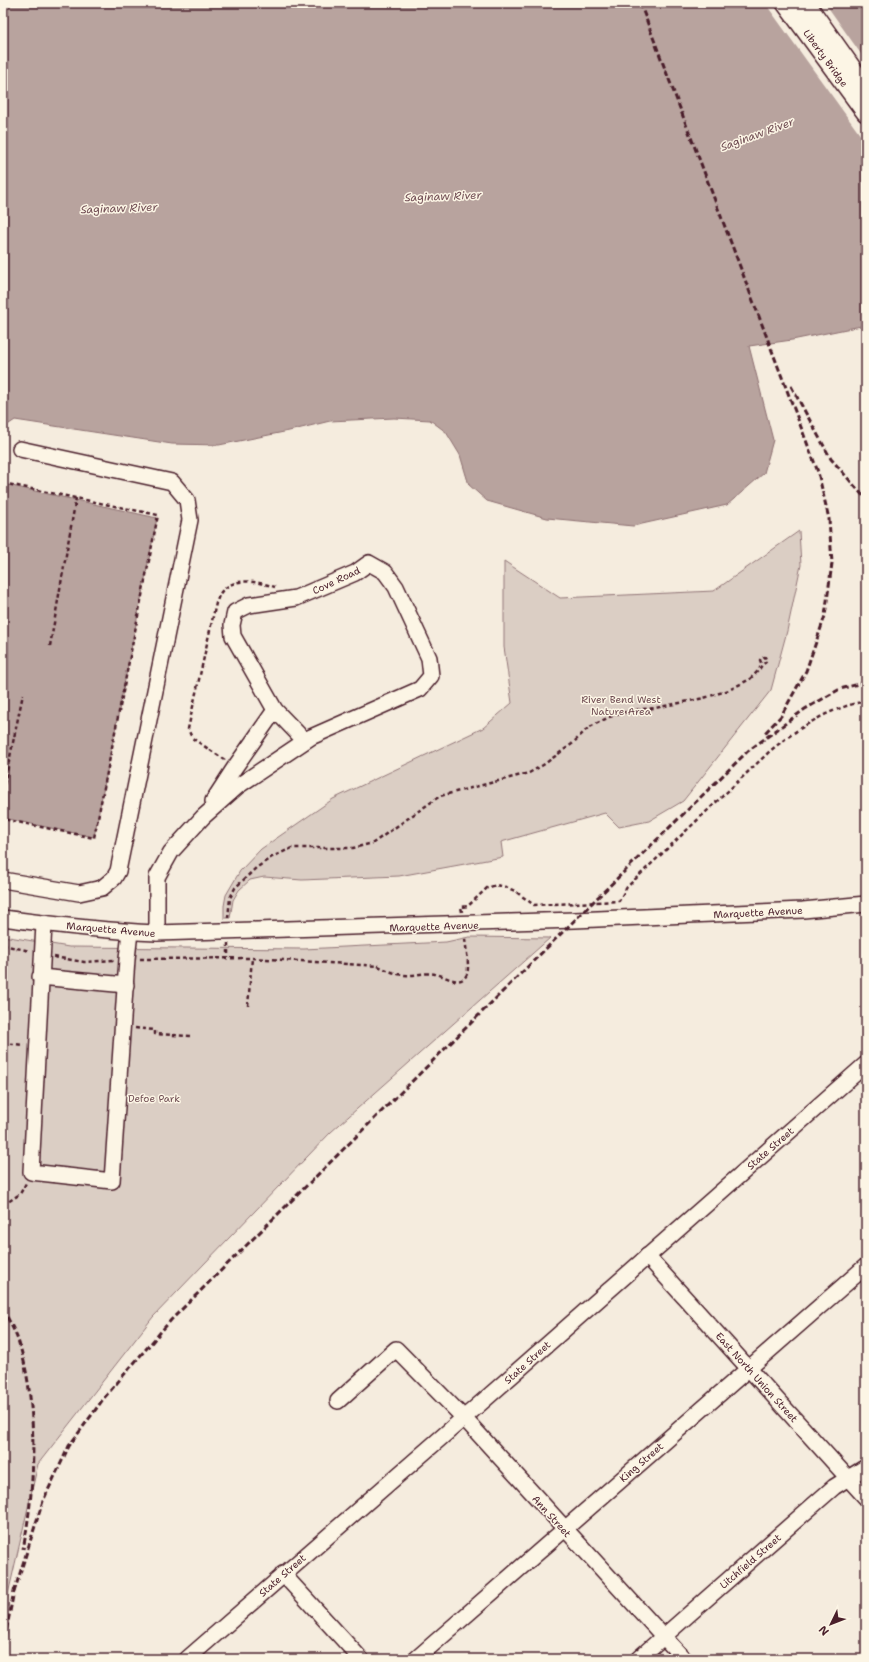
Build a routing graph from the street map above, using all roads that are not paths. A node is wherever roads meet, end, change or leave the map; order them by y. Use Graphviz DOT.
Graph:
graph roads {
  1 [pos="786,3"];
  2 [pos="805,3"];
  3 [pos="866,89"];
  4 [pos="866,112"];
  5 [pos="20,449"];
  6 [pos="275,710"];
  7 [pos="305,741"];
  8 [pos="203,817"];
  9 [pos="3,880"];
  10 [pos="866,904"];
  11 [pos="3,918"];
  12 [pos="44,924"];
  13 [pos="130,932"];
  14 [pos="157,933"];
  15 [pos="40,978"];
  16 [pos="126,984"];
  17 [pos="866,1064"];
  18 [pos="647,1256"];
  19 [pos="866,1266"];
  20 [pos="749,1368"];
  21 [pos="338,1400"];
  22 [pos="464,1418"];
  23 [pos="866,1467"];
  24 [pos="848,1478"];
  25 [pos="866,1498"];
  26 [pos="564,1529"];
  27 [pos="283,1574"];
  28 [pos="663,1637"];
  29 [pos="186,1659"];
  30 [pos="361,1659"];
  31 [pos="416,1659"];
  32 [pos="638,1659"];
  33 [pos="684,1659"];
  1 -- 4 [label="main road, Liberty Bridge"];
  2 -- 3 [label="main road, Liberty Bridge"];
  5 -- 9 [label="street"];
  6 -- 7 [label="street, Cove Road"];
  6 -- 7 [label="street, Cove Road"];
  6 -- 8 [label="street, Cove Road"];
  7 -- 8 [label="street, Cove Road"];
  8 -- 14 [label="street, Cove Road"];
  10 -- 14 [label="street, Marquette Avenue"];
  11 -- 12 [label="street, Marquette Avenue"];
  12 -- 13 [label="street, Marquette Avenue"];
  12 -- 15 [label="street"];
  13 -- 14 [label="street, Marquette Avenue"];
  13 -- 16 [label="street"];
  15 -- 16 [label="street"];
  15 -- 16 [label="street"];
  17 -- 18 [label="street, State Street"];
  18 -- 20 [label="street, East North Union Street"];
  18 -- 22 [label="street, State Street"];
  19 -- 20 [label="street, King Street"];
  20 -- 24 [label="street, East North Union Street"];
  20 -- 26 [label="street, King Street"];
  21 -- 22 [label="street, Ann Street"];
  22 -- 26 [label="street, Ann Street"];
  22 -- 27 [label="street, State Street"];
  23 -- 24 [label="street, Litchfield Street"];
  24 -- 25 [label="street, East North Union Street"];
  24 -- 28 [label="street, Litchfield Street"];
  26 -- 28 [label="street, Ann Street"];
  26 -- 31 [label="street, King Street"];
  27 -- 29 [label="street, State Street"];
  27 -- 30 [label="street"];
  28 -- 32 [label="street, Litchfield Street"];
  28 -- 33 [label="street, Ann Street"];
}
